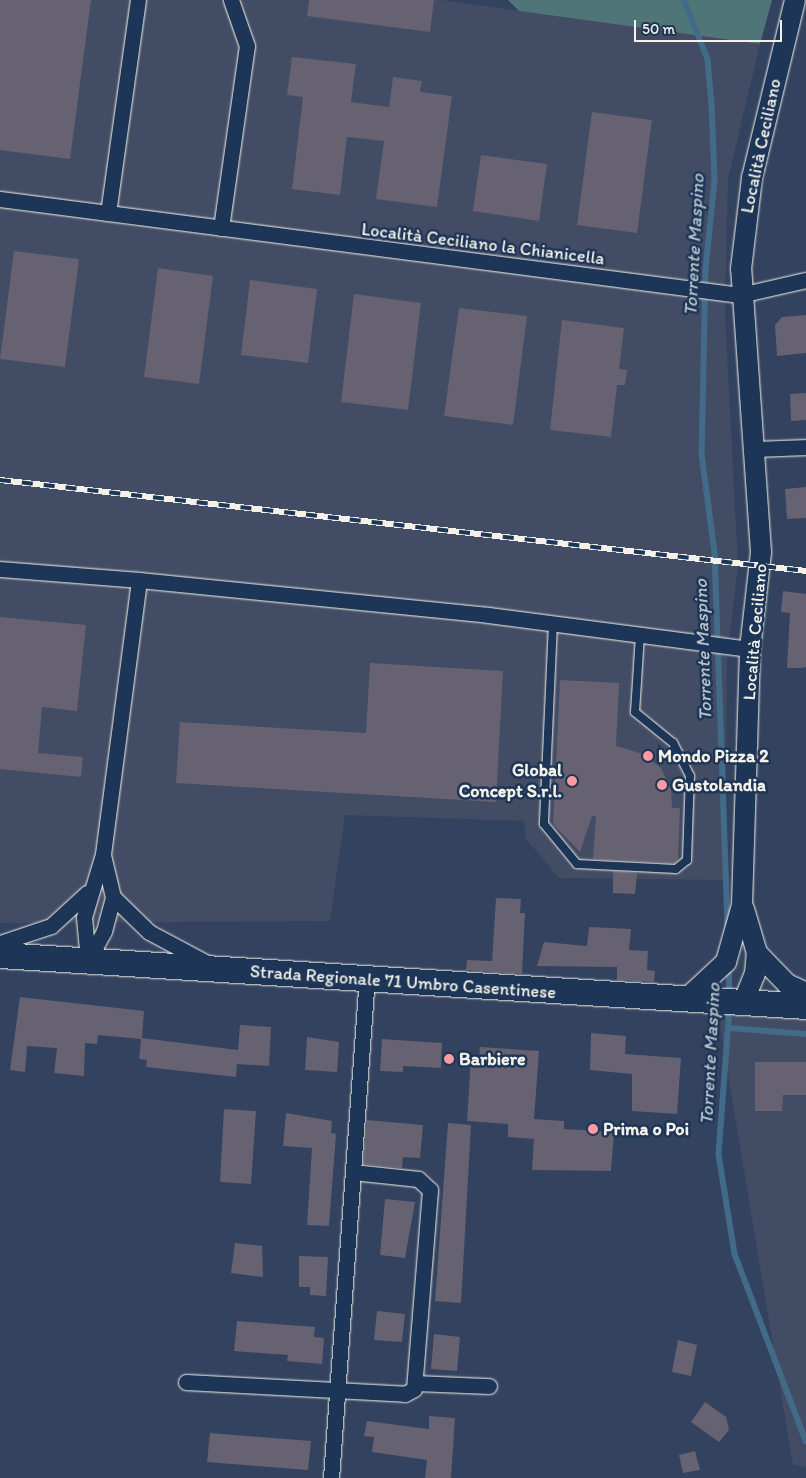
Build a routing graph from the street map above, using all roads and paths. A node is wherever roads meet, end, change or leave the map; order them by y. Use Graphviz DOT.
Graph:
graph roads {
  1 [pos="138,0"];
  2 [pos="230,0"];
  3 [pos="796,0"];
  4 [pos="806,3"];
  5 [pos="0,199"];
  6 [pos="108,213"];
  7 [pos="221,228"];
  8 [pos="806,280"];
  9 [pos="740,295"];
  10 [pos="806,447"];
  11 [pos="756,449"];
  12 [pos="0,568"];
  13 [pos="139,580"];
  14 [pos="553,623"];
  15 [pos="640,634"];
  16 [pos="750,648"];
  17 [pos="103,854"];
  18 [pos="92,888"];
  19 [pos="113,897"];
  20 [pos="742,905"];
  21 [pos="0,943"];
  22 [pos="757,954"];
  23 [pos="0,955"];
  24 [pos="88,960"];
  25 [pos="222,970"];
  26 [pos="366,980"];
  27 [pos="806,993"];
  28 [pos="685,1000"];
  29 [pos="743,1003"];
  30 [pos="806,1006"];
  31 [pos="353,1172"];
  32 [pos="186,1382"];
  33 [pos="416,1382"];
  34 [pos="489,1386"];
  35 [pos="338,1392"];
  36 [pos="331,1478"];
  1 -- 6 [label="street"];
  2 -- 7 [label="street"];
  3 -- 4 [label="street, Località Ceciliano"];
  3 -- 9 [label="street, Località Ceciliano"];
  5 -- 6 [label="street, Località Ceciliano la Chianicella"];
  6 -- 7 [label="street, Località Ceciliano la Chianicella"];
  7 -- 9 [label="street, Località Ceciliano la Chianicella"];
  8 -- 9 [label="street"];
  9 -- 11 [label="street, Località Ceciliano"];
  10 -- 11 [label="street"];
  11 -- 16 [label="street, Località Ceciliano"];
  12 -- 13 [label="street"];
  13 -- 14 [label="street"];
  13 -- 17 [label="street"];
  14 -- 15 [label="street"];
  14 -- 15 [label="lane"];
  15 -- 16 [label="street"];
  16 -- 20 [label="street, Località Ceciliano"];
  17 -- 18 [label="street"];
  17 -- 19 [label="street"];
  18 -- 21 [label="street"];
  18 -- 24 [label="street"];
  19 -- 24 [label="street"];
  19 -- 25 [label="street"];
  20 -- 22 [label="street"];
  20 -- 28 [label="street"];
  22 -- 27 [label="street"];
  22 -- 29 [label="street"];
  23 -- 24 [label="main road, Strada Regionale 71 Umbro Casentinese"];
  24 -- 25 [label="main road, Strada Regionale 71 Umbro Casentinese"];
  25 -- 26 [label="main road, Strada Regionale 71 Umbro Casentinese"];
  26 -- 28 [label="main road, Strada Regionale 71 Umbro Casentinese"];
  26 -- 31 [label="street"];
  28 -- 29 [label="main road, Strada Regionale 71 Umbro Casentinese"];
  29 -- 30 [label="main road, Strada Regionale 71 Umbro Casentinese"];
  31 -- 33 [label="street"];
  31 -- 35 [label="street"];
  32 -- 35 [label="street"];
  33 -- 34 [label="street"];
  33 -- 35 [label="street"];
  35 -- 36 [label="street"];
}
